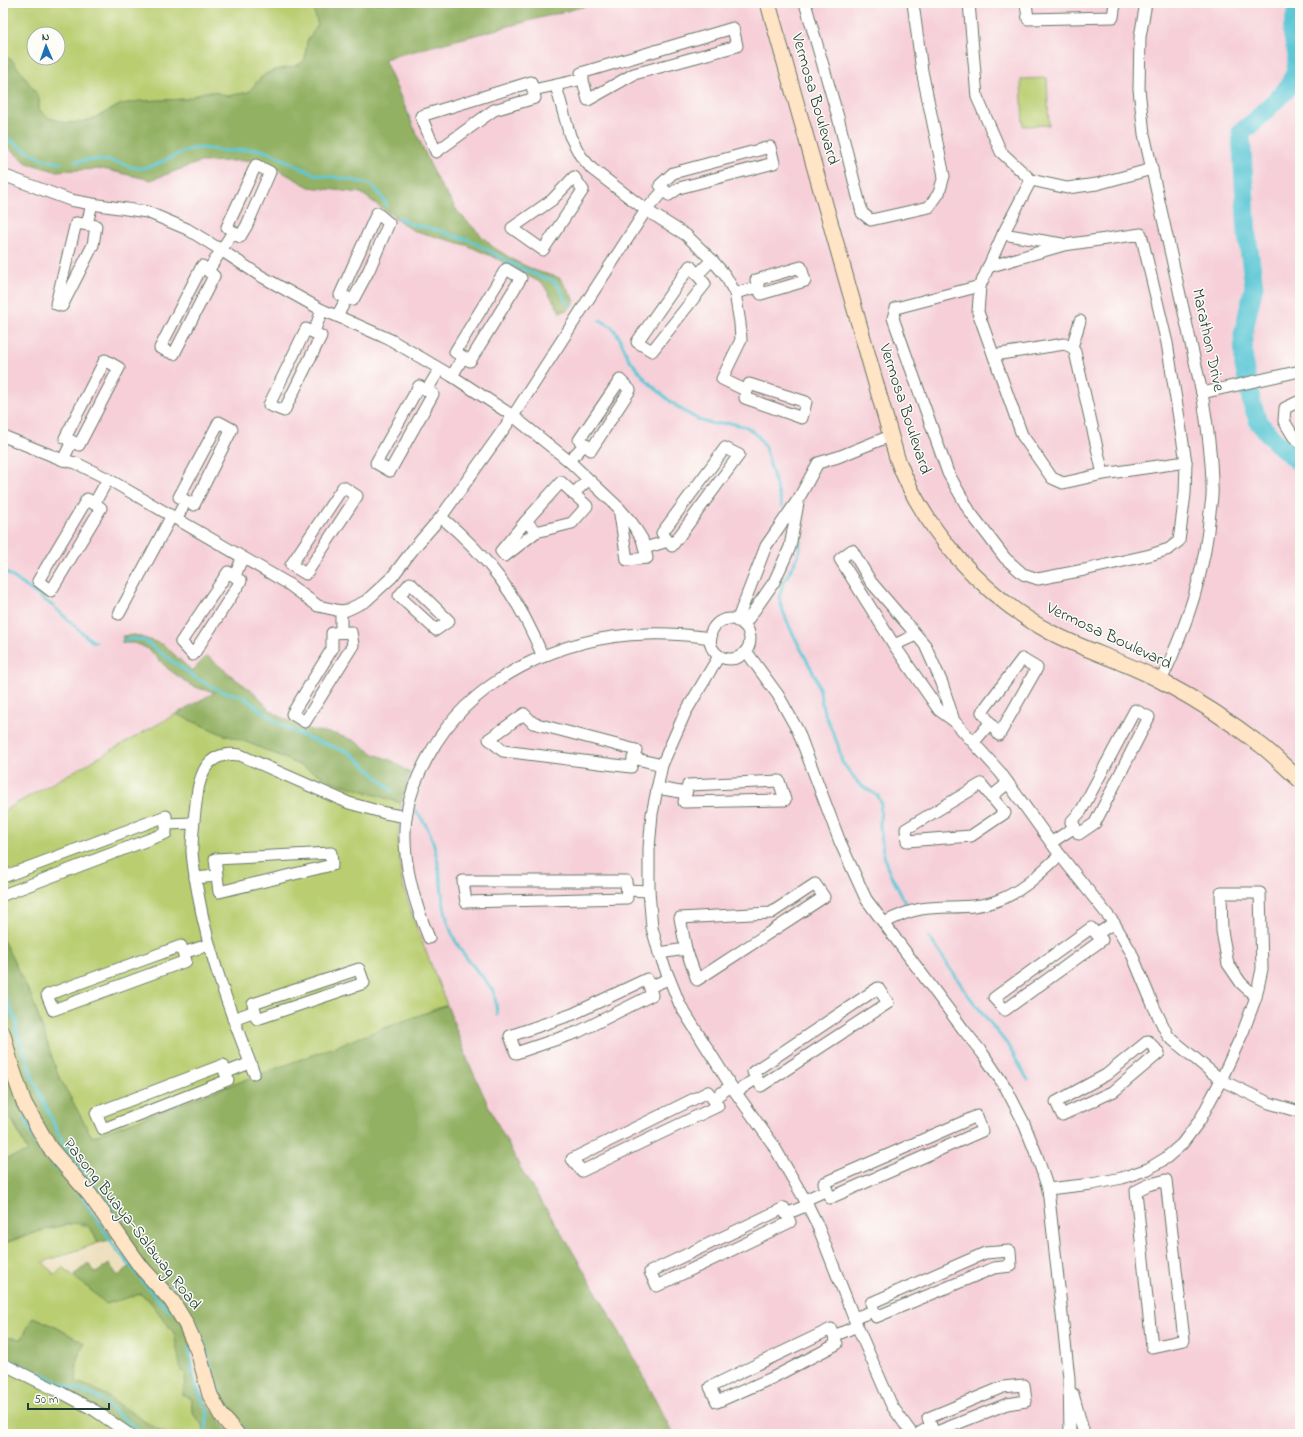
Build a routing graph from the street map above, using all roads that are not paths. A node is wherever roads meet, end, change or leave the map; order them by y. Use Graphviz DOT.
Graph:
graph roads {
  1 [pos="768,3"];
  2 [pos="805,3"];
  3 [pos="913,3"];
  4 [pos="969,3"];
  5 [pos="1026,3"];
  6 [pos="1115,3"];
  7 [pos="1146,3"];
  8 [pos="583,79"];
  9 [pos="556,86"];
  10 [pos="533,90"];
  11 [pos="592,169"];
  12 [pos="1152,169"];
  13 [pos="3,175"];
  14 [pos="1031,180"];
  15 [pos="578,183"];
  16 [pos="664,190"];
  17 [pos="92,204"];
  18 [pos="646,210"];
  19 [pos="87,224"];
  20 [pos="233,232"];
  21 [pos="1003,234"];
  22 [pos="1064,245"];
  23 [pos="221,250"];
  24 [pos="712,260"];
  25 [pos="988,267"];
  26 [pos="208,271"];
  27 [pos="697,275"];
  28 [pos="980,286"];
  29 [pos="759,287"];
  30 [pos="735,293"];
  31 [pos="347,298"];
  32 [pos="322,310"];
  33 [pos="337,316"];
  34 [pos="1080,321"];
  35 [pos="314,332"];
  36 [pos="1072,347"];
  37 [pos="994,355"];
  38 [pos="463,357"];
  39 [pos="438,370"];
  40 [pos="1300,371"];
  41 [pos="452,376"];
  42 [pos="427,390"];
  43 [pos="747,391"];
  44 [pos="1202,393"];
  45 [pos="1300,401"];
  46 [pos="513,416"];
  47 [pos="3,436"];
  48 [pos="890,436"];
  49 [pos="72,441"];
  50 [pos="1300,443"];
  51 [pos="585,444"];
  52 [pos="63,460"];
  53 [pos="569,461"];
  54 [pos="1186,462"];
  55 [pos="1103,474"];
  56 [pos="108,480"];
  57 [pos="588,480"];
  58 [pos="574,494"];
  59 [pos="799,498"];
  60 [pos="186,501"];
  61 [pos="94,504"];
  62 [pos="619,508"];
  63 [pos="441,517"];
  64 [pos="173,518"];
  65 [pos="526,521"];
  66 [pos="536,532"];
  67 [pos="668,540"];
  68 [pos="645,548"];
  69 [pos="242,558"];
  70 [pos="298,570"];
  71 [pos="235,576"];
  72 [pos="392,577"];
  73 [pos="287,583"];
  74 [pos="404,589"];
  75 [pos="341,611"];
  76 [pos="119,614"];
  77 [pos="740,623"];
  78 [pos="341,632"];
  79 [pos="916,635"];
  80 [pos="710,638"];
  81 [pos="894,645"];
  82 [pos="746,651"];
  83 [pos="719,656"];
  84 [pos="543,657"];
  85 [pos="1161,681"];
  86 [pos="954,722"];
  87 [pos="990,722"];
  88 [pos="974,742"];
  89 [pos="633,758"];
  90 [pos="662,765"];
  91 [pos="1300,780"];
  92 [pos="1008,783"];
  93 [pos="657,788"];
  94 [pos="686,793"];
  95 [pos="992,797"];
  96 [pos="406,817"];
  97 [pos="193,823"];
  98 [pos="166,824"];
  99 [pos="1075,827"];
  100 [pos="1052,842"];
  101 [pos="1060,855"];
  102 [pos="216,876"];
  103 [pos="3,877"];
  104 [pos="195,878"];
  105 [pos="627,890"];
  106 [pos="649,890"];
  107 [pos="3,894"];
  108 [pos="884,923"];
  109 [pos="1114,923"];
  110 [pos="1097,934"];
  111 [pos="429,938"];
  112 [pos="208,945"];
  113 [pos="686,949"];
  114 [pos="184,953"];
  115 [pos="659,953"];
  116 [pos="668,979"];
  117 [pos="650,988"];
  118 [pos="1256,997"];
  119 [pos="255,1011"];
  120 [pos="233,1018"];
  121 [pos="3,1034"];
  122 [pos="1168,1036"];
  123 [pos="1155,1047"];
  124 [pos="226,1073"];
  125 [pos="757,1078"];
  126 [pos="1221,1080"];
  127 [pos="734,1089"];
  128 [pos="714,1099"];
  129 [pos="1300,1112"];
  130 [pos="1148,1169"];
  131 [pos="1148,1185"];
  132 [pos="827,1190"];
  133 [pos="1048,1190"];
  134 [pos="807,1202"];
  135 [pos="786,1214"];
  136 [pos="874,1311"];
  137 [pos="856,1322"];
  138 [pos="834,1336"];
  139 [pos="3,1364"];
  140 [pos="1069,1378"];
  141 [pos="931,1426"];
  142 [pos="129,1434"];
  143 [pos="237,1434"];
  144 [pos="912,1434"];
  145 [pos="918,1434"];
  146 [pos="1070,1434"];
  147 [pos="1084,1434"];
  1 -- 48 [label="main road, Vermosa Boulevard"];
  2 -- 3 [label="street"];
  4 -- 14 [label="street"];
  5 -- 6 [label="street"];
  7 -- 12 [label="street, Marathon Drive"];
  8 -- 8 [label="street"];
  8 -- 9 [label="street"];
  9 -- 10 [label="street"];
  9 -- 11 [label="street"];
  10 -- 10 [label="street"];
  11 -- 15 [label="street"];
  11 -- 18 [label="street"];
  12 -- 14 [label="street"];
  12 -- 44 [label="street, Marathon Drive"];
  13 -- 17 [label="street"];
  14 -- 21 [label="street"];
  15 -- 15 [label="street"];
  16 -- 16 [label="street"];
  16 -- 18 [label="street"];
  17 -- 19 [label="street"];
  17 -- 23 [label="street"];
  18 -- 24 [label="street"];
  18 -- 46 [label="street"];
  19 -- 19 [label="street"];
  20 -- 20 [label="street"];
  20 -- 23 [label="street"];
  21 -- 22 [label="street"];
  21 -- 25 [label="street"];
  22 -- 25 [label="street"];
  22 -- 54 [label="street"];
  23 -- 26 [label="street"];
  23 -- 32 [label="street"];
  24 -- 27 [label="street"];
  24 -- 30 [label="street"];
  25 -- 28 [label="street"];
  26 -- 26 [label="street"];
  27 -- 27 [label="street"];
  28 -- 37 [label="street"];
  28 -- 54 [label="street"];
  29 -- 30 [label="street"];
  30 -- 43 [label="street"];
  31 -- 31 [label="street"];
  31 -- 33 [label="street"];
  32 -- 33 [label="street"];
  32 -- 35 [label="street"];
  33 -- 39 [label="street"];
  34 -- 36 [label="street"];
  35 -- 35 [label="street"];
  36 -- 37 [label="street"];
  36 -- 55 [label="street"];
  37 -- 55 [label="street"];
  38 -- 38 [label="street"];
  38 -- 41 [label="street"];
  39 -- 41 [label="street"];
  39 -- 42 [label="street"];
  40 -- 44 [label="street"];
  41 -- 46 [label="street"];
  42 -- 42 [label="street"];
  43 -- 43 [label="street"];
  44 -- 85 [label="street, Marathon Drive"];
  45 -- 50 [label="street"];
  46 -- 53 [label="street"];
  46 -- 63 [label="street"];
  47 -- 52 [label="street"];
  48 -- 59 [label="street"];
  48 -- 85 [label="main road, Vermosa Boulevard"];
  49 -- 49 [label="street"];
  49 -- 52 [label="street"];
  51 -- 51 [label="street"];
  51 -- 53 [label="street"];
  52 -- 56 [label="street"];
  53 -- 57 [label="street"];
  54 -- 55 [label="street"];
  56 -- 61 [label="street"];
  56 -- 64 [label="street"];
  57 -- 58 [label="street"];
  57 -- 62 [label="street"];
  58 -- 65 [label="street"];
  58 -- 66 [label="street"];
  59 -- 77 [label="street"];
  59 -- 77 [label="street"];
  60 -- 60 [label="street"];
  60 -- 64 [label="street"];
  61 -- 61 [label="street"];
  62 -- 68 [label="street"];
  62 -- 68 [label="street"];
  63 -- 72 [label="street"];
  63 -- 84 [label="street"];
  64 -- 69 [label="street"];
  64 -- 76 [label="street"];
  65 -- 66 [label="street"];
  65 -- 66 [label="street"];
  67 -- 67 [label="street"];
  67 -- 68 [label="street"];
  69 -- 71 [label="street"];
  69 -- 73 [label="street"];
  70 -- 70 [label="street"];
  70 -- 73 [label="street"];
  71 -- 71 [label="street"];
  72 -- 74 [label="street"];
  72 -- 75 [label="street"];
  73 -- 75 [label="street"];
  75 -- 78 [label="street"];
  77 -- 80 [label="street"];
  77 -- 82 [label="street"];
  78 -- 78 [label="street"];
  79 -- 81 [label="street"];
  79 -- 81 [label="street"];
  79 -- 86 [label="street"];
  80 -- 83 [label="street"];
  80 -- 84 [label="street"];
  81 -- 86 [label="street"];
  82 -- 83 [label="street"];
  82 -- 108 [label="street"];
  83 -- 90 [label="street"];
  84 -- 96 [label="street"];
  85 -- 91 [label="main road, Vermosa Boulevard"];
  86 -- 88 [label="street"];
  87 -- 87 [label="street"];
  87 -- 88 [label="street"];
  88 -- 92 [label="street"];
  89 -- 89 [label="street"];
  89 -- 90 [label="street"];
  90 -- 93 [label="street"];
  92 -- 95 [label="street"];
  92 -- 100 [label="street"];
  93 -- 94 [label="street"];
  93 -- 106 [label="street"];
  94 -- 94 [label="street"];
  95 -- 95 [label="street"];
  96 -- 97 [label="street"];
  96 -- 111 [label="street"];
  97 -- 98 [label="street"];
  97 -- 104 [label="street"];
  98 -- 103 [label="street"];
  98 -- 107 [label="street"];
  99 -- 99 [label="street"];
  99 -- 100 [label="street"];
  100 -- 101 [label="street"];
  101 -- 108 [label="street"];
  101 -- 109 [label="street"];
  102 -- 102 [label="street"];
  102 -- 104 [label="street"];
  104 -- 112 [label="street"];
  105 -- 105 [label="street"];
  105 -- 106 [label="street"];
  106 -- 115 [label="street"];
  108 -- 133 [label="street"];
  109 -- 110 [label="street"];
  109 -- 122 [label="street"];
  110 -- 110 [label="street"];
  112 -- 114 [label="street"];
  112 -- 120 [label="street"];
  113 -- 113 [label="street"];
  113 -- 115 [label="street"];
  114 -- 114 [label="street"];
  115 -- 116 [label="street"];
  116 -- 117 [label="street"];
  116 -- 127 [label="street"];
  117 -- 117 [label="street"];
  118 -- 118 [label="street"];
  118 -- 126 [label="street"];
  119 -- 119 [label="street"];
  119 -- 120 [label="street"];
  120 -- 124 [label="street"];
  121 -- 143 [label="main road, Pasong Buaya-Salawag Road"];
  122 -- 123 [label="street"];
  122 -- 126 [label="street"];
  123 -- 123 [label="street"];
  124 -- 124 [label="street"];
  125 -- 125 [label="street"];
  125 -- 127 [label="street"];
  126 -- 129 [label="street"];
  126 -- 130 [label="street"];
  127 -- 128 [label="street"];
  127 -- 134 [label="street"];
  128 -- 128 [label="street"];
  130 -- 131 [label="street"];
  130 -- 133 [label="street"];
  131 -- 131 [label="street"];
  132 -- 132 [label="street"];
  132 -- 134 [label="street"];
  133 -- 140 [label="street"];
  134 -- 135 [label="street"];
  134 -- 137 [label="street"];
  135 -- 135 [label="street"];
  136 -- 136 [label="street"];
  136 -- 137 [label="street"];
  137 -- 138 [label="street"];
  137 -- 144 [label="street"];
  138 -- 138 [label="street"];
  139 -- 142 [label="street"];
  140 -- 146 [label="street"];
  140 -- 147 [label="street"];
  141 -- 141 [label="street"];
  141 -- 145 [label="street"];
}
